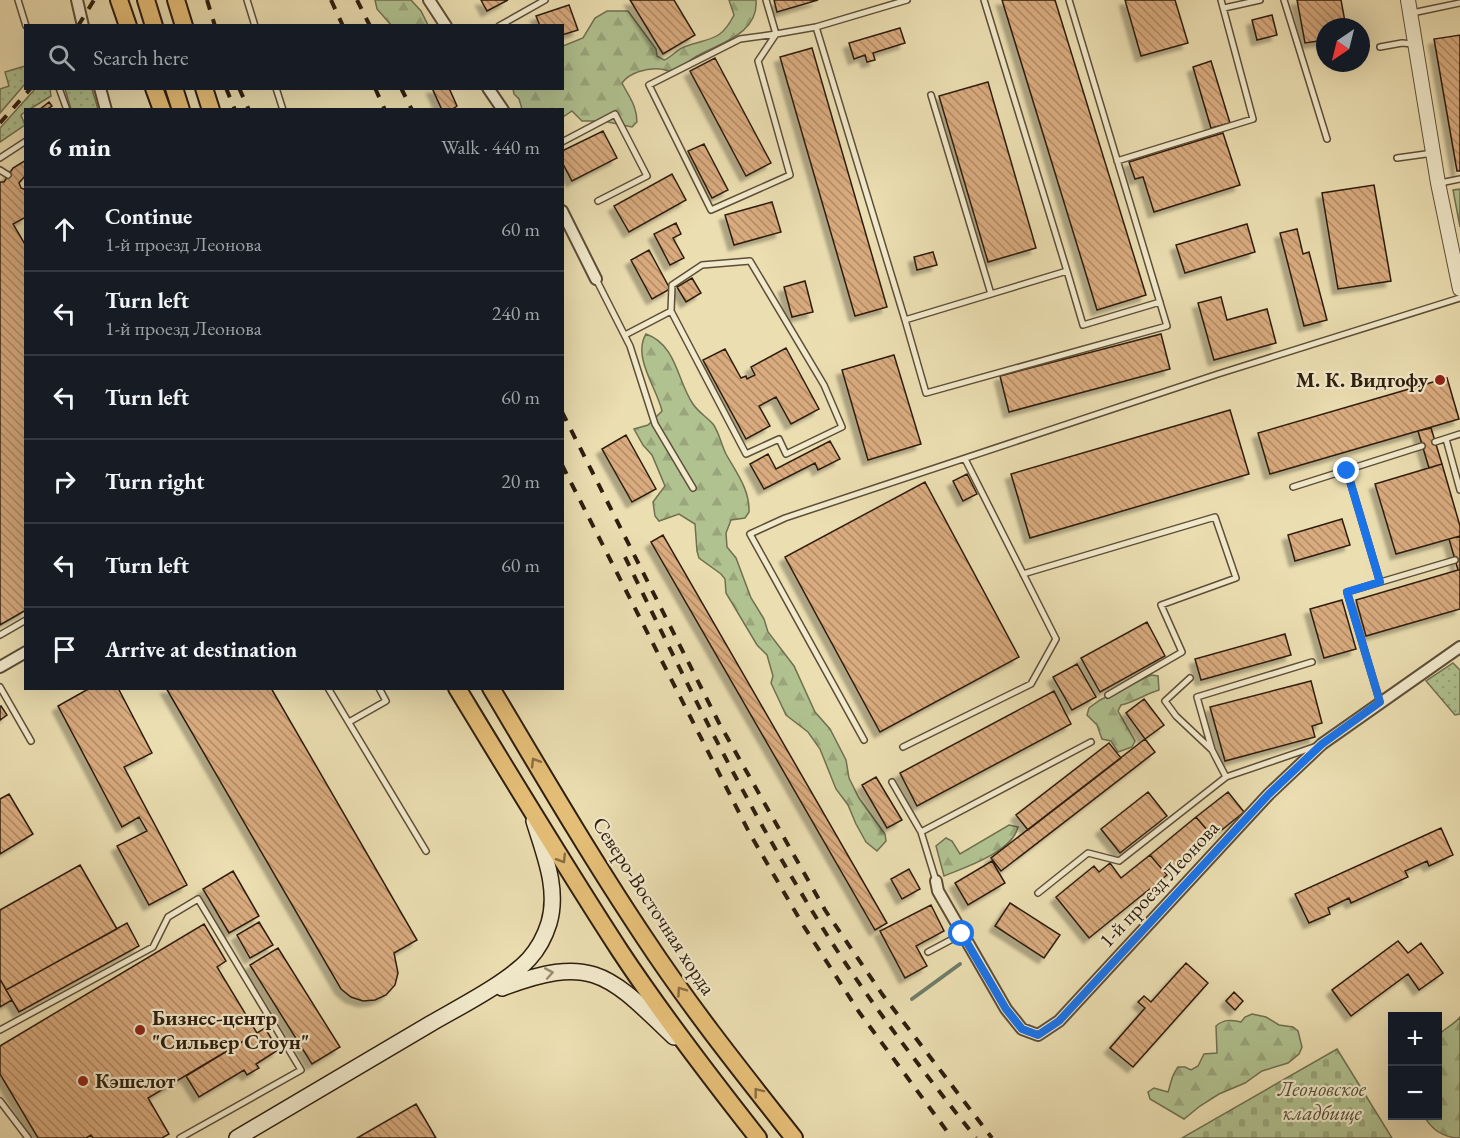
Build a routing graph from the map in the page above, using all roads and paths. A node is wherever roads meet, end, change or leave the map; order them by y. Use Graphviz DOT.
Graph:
graph roads {
  1 [pos="18,0"];
  2 [pos="77,0"];
  3 [pos="119,0"];
  4 [pos="146,0"];
  5 [pos="176,0"];
  6 [pos="247,0"];
  7 [pos="429,0"];
  8 [pos="545,0"];
  9 [pos="765,0"];
  10 [pos="907,0"];
  11 [pos="984,0"];
  12 [pos="1069,0"];
  13 [pos="1221,0"];
  14 [pos="1260,0"];
  15 [pos="1284,0"];
  16 [pos="1460,3"];
  17 [pos="1409,7"];
  18 [pos="1224,8"];
  19 [pos="82,22"];
  20 [pos="25,24"];
  21 [pos="127,24"];
  22 [pos="153,24"];
  23 [pos="183,24"];
  24 [pos="254,24"];
  25 [pos="445,24"];
  26 [pos="503,24"];
  27 [pos="816,27"];
  28 [pos="776,34"];
  29 [pos="1415,44"];
  30 [pos="1380,46"];
  31 [pos="60,90"];
  32 [pos="101,90"];
  33 [pos="155,90"];
  34 [pos="175,90"];
  35 [pos="205,90"];
  36 [pos="277,90"];
  37 [pos="489,90"];
  38 [pos="931,95"];
  39 [pos="66,108"];
  40 [pos="105,108"];
  41 [pos="161,108"];
  42 [pos="180,108"];
  43 [pos="210,108"];
  44 [pos="282,108"];
  45 [pos="502,108"];
  46 [pos="1327,139"];
  47 [pos="564,141"];
  48 [pos="24,142"];
  49 [pos="1434,153"];
  50 [pos="0,158"];
  51 [pos="1397,158"];
  52 [pos="1117,161"];
  53 [pos="0,170"];
  54 [pos="8,175"];
  55 [pos="1460,179"];
  56 [pos="1438,183"];
  57 [pos="598,201"];
  58 [pos="564,215"];
  59 [pos="1067,271"];
  60 [pos="596,279"];
  61 [pos="1460,289"];
  62 [pos="992,294"];
  63 [pos="1460,298"];
  64 [pos="1160,302"];
  65 [pos="671,311"];
  66 [pos="905,320"];
  67 [pos="625,335"];
  68 [pos="1460,434"];
  69 [pos="1446,438"];
  70 [pos="1435,442"];
  71 [pos="1422,446"];
  72 [pos="965,459"];
  73 [pos="1347,471"];
  74 [pos="1293,487"];
  75 [pos="693,488"];
  76 [pos="1460,490"];
  77 [pos="1455,560"];
  78 [pos="1023,574"];
  79 [pos="1380,582"];
  80 [pos="24,621"];
  81 [pos="0,635"];
  82 [pos="1460,647"];
  83 [pos="24,653"];
  84 [pos="1312,662"];
  85 [pos="0,667"];
  86 [pos="1190,678"];
  87 [pos="0,687"];
  88 [pos="329,690"];
  89 [pos="380,690"];
  90 [pos="459,690"];
  91 [pos="492,690"];
  92 [pos="1108,695"];
  93 [pos="1380,702"];
  94 [pos="349,722"];
  95 [pos="864,740"];
  96 [pos="31,741"];
  97 [pos="1091,742"];
  98 [pos="1322,744"];
  99 [pos="903,747"];
  100 [pos="1212,750"];
  101 [pos="1226,777"];
  102 [pos="892,782"];
  103 [pos="531,810"];
  104 [pos="921,832"];
  105 [pos="426,851"];
  106 [pos="936,882"];
  107 [pos="1038,893"];
  108 [pos="962,934"];
  109 [pos="928,952"];
  110 [pos="474,998"];
  111 [pos="0,1030"];
  112 [pos="690,1052"];
  113 [pos="0,1101"];
  114 [pos="28,1138"];
  115 [pos="180,1138"];
  116 [pos="237,1138"];
  117 [pos="758,1138"];
  118 [pos="794,1138"];
  1 -- 20 [label="lane"];
  2 -- 19 [label="street"];
  3 -- 21 [label="main road"];
  4 -- 22 [label="main road"];
  5 -- 23 [label="main road"];
  6 -- 24 [label="lane"];
  7 -- 25 [label="street"];
  8 -- 26 [label="lane"];
  9 -- 28 [label="lane"];
  10 -- 27 [label="lane"];
  11 -- 59 [label="lane"];
  12 -- 52 [label="lane"];
  13 -- 18 [label="lane"];
  14 -- 18 [label="lane"];
  15 -- 46 [label="lane"];
  16 -- 17 [label="lane"];
  17 -- 29 [label="street"];
  18 -- 52 [label="lane"];
  27 -- 28 [label="lane"];
  27 -- 66 [label="lane"];
  28 -- 28 [label="lane"];
  29 -- 30 [label="lane"];
  29 -- 49 [label="street"];
  31 -- 39 [label="lane"];
  32 -- 40 [label="street"];
  33 -- 41 [label="main road"];
  34 -- 42 [label="main road"];
  35 -- 43 [label="main road"];
  36 -- 44 [label="lane"];
  37 -- 45 [label="street"];
  38 -- 62 [label="lane"];
  47 -- 57 [label="lane"];
  48 -- 50 [label="lane"];
  49 -- 51 [label="lane"];
  49 -- 56 [label="street"];
  52 -- 64 [label="lane"];
  53 -- 54 [label="lane"];
  55 -- 56 [label="lane"];
  56 -- 61 [label="street"];
  58 -- 60 [label="street"];
  59 -- 62 [label="lane"];
  59 -- 64 [label="lane"];
  60 -- 67 [label="lane"];
  62 -- 66 [label="lane"];
  63 -- 72 [label="lane"];
  64 -- 66 [label="lane"];
  65 -- 65 [label="lane"];
  65 -- 67 [label="lane"];
  67 -- 75 [label="lane"];
  68 -- 69 [label="lane"];
  69 -- 70 [label="lane"];
  69 -- 76 [label="lane"];
  71 -- 73 [label="lane"];
  72 -- 78 [label="lane"];
  72 -- 95 [label="lane"];
  73 -- 74 [label="lane"];
  73 -- 79 [label="lane"];
  77 -- 79 [label="lane"];
  78 -- 92 [label="lane"];
  78 -- 99 [label="lane"];
  79 -- 93 [label="lane"];
  80 -- 81 [label="lane"];
  82 -- 93 [label="street, 1-й проезд Леонова"];
  83 -- 85 [label="street"];
  84 -- 100 [label="lane"];
  86 -- 100 [label="lane"];
  87 -- 96 [label="lane"];
  88 -- 94 [label="lane"];
  89 -- 94 [label="lane"];
  90 -- 103 [label="main road"];
  118 -- 91 [label="main road, Северо-Восточная хорда, one-way"];
  93 -- 98 [label="street, 1-й проезд Леонова"];
  94 -- 105 [label="lane"];
  97 -- 104 [label="lane"];
  98 -- 101 [label="lane"];
  98 -- 108 [label="street, 1-й проезд Леонова"];
  100 -- 101 [label="lane"];
  101 -- 107 [label="lane"];
  102 -- 104 [label="lane"];
  103 -- 110 [label="main road"];
  103 -- 112 [label="main road, one-way"];
  104 -- 106 [label="lane"];
  106 -- 108 [label="street, 1-й проезд Леонова"];
  108 -- 109 [label="lane"];
  110 -- 112 [label="main road, one-way"];
  110 -- 116 [label="main road"];
  111 -- 115 [label="lane"];
  112 -- 117 [label="main road"];
  113 -- 114 [label="lane"];
}
